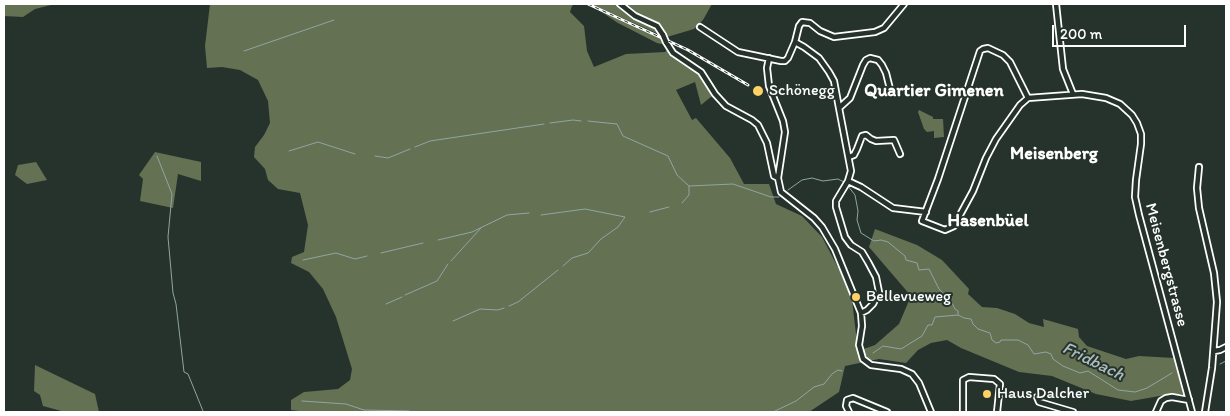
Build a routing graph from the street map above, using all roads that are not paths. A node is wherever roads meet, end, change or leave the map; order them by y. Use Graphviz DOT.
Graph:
graph roads {
  1 [pos="620,4"];
  2 [pos="904,4"];
  3 [pos="1056,4"];
  4 [pos="700,27"];
  5 [pos="795,42"];
  6 [pos="769,58"];
  7 [pos="891,92"];
  8 [pos="1073,94"];
  9 [pos="1028,98"];
  10 [pos="840,108"];
  11 [pos="900,154"];
  12 [pos="849,157"];
  13 [pos="1199,167"];
  14 [pos="778,178"];
  15 [pos="848,181"];
  16 [pos="926,212"];
  17 [pos="861,313"];
  18 [pos="1226,347"];
  19 [pos="1214,351"];
  20 [pos="1038,397"];
  21 [pos="1189,400"];
  22 [pos="849,412"];
  23 [pos="887,412"];
  24 [pos="932,412"];
  25 [pos="963,412"];
  26 [pos="997,412"];
  27 [pos="1073,412"];
  28 [pos="1156,412"];
  29 [pos="1192,412"];
  30 [pos="1205,412"];
  1 -- 14 [label="street, bridge"];
  2 -- 5 [label="street"];
  3 -- 8 [label="street"];
  4 -- 6 [label="street"];
  5 -- 6 [label="street"];
  5 -- 10 [label="street"];
  6 -- 14 [label="street"];
  7 -- 10 [label="street"];
  8 -- 9 [label="street, Meisenbergstrasse"];
  8 -- 21 [label="street, Meisenbergstrasse"];
  9 -- 16 [label="street"];
  9 -- 16 [label="street"];
  10 -- 12 [label="street"];
  11 -- 12 [label="street"];
  12 -- 15 [label="street"];
  13 -- 19 [label="street"];
  14 -- 17 [label="street"];
  15 -- 16 [label="street"];
  15 -- 17 [label="street"];
  17 -- 24 [label="street"];
  18 -- 19 [label="street"];
  19 -- 30 [label="street"];
  20 -- 27 [label="street"];
  21 -- 28 [label="street"];
  21 -- 29 [label="street, Meisenbergstrasse"];
  22 -- 23 [label="street"];
  25 -- 26 [label="street"];
}
